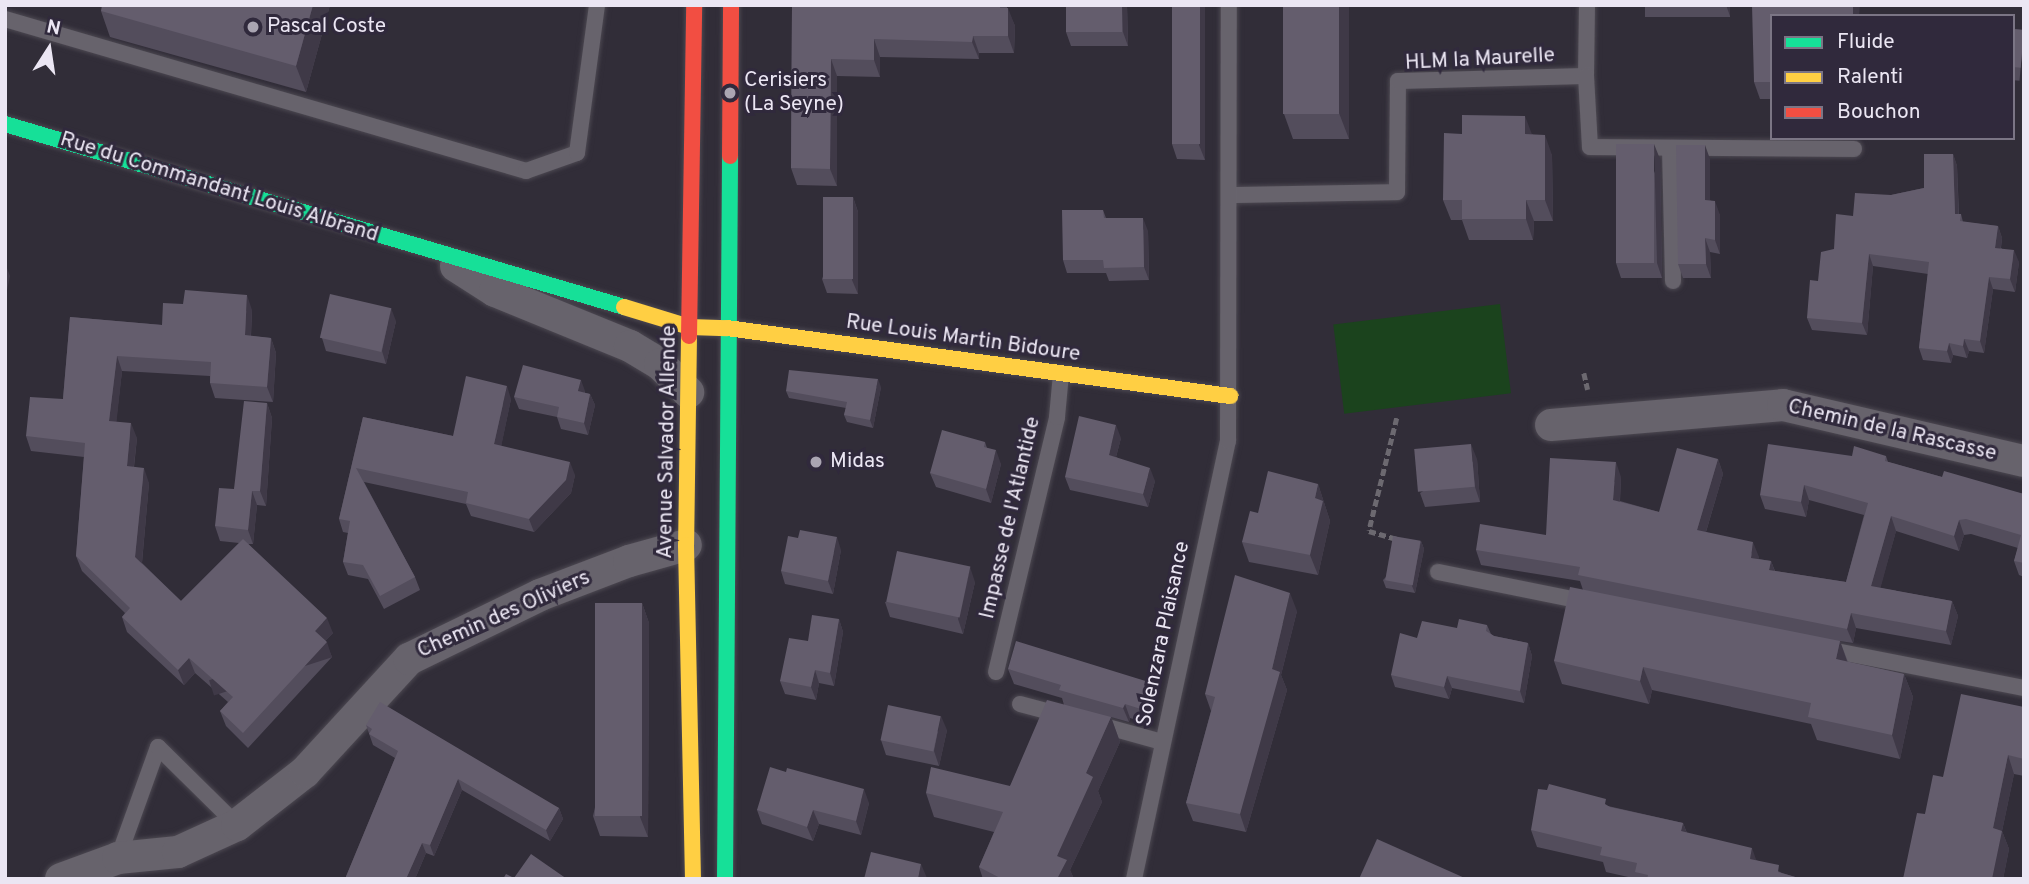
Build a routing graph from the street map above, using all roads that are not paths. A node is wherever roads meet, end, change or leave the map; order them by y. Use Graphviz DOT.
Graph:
graph roads {
  1 [pos="597,5"];
  2 [pos="694,5"];
  3 [pos="732,5"];
  4 [pos="1229,5"];
  5 [pos="1587,5"];
  6 [pos="5,19"];
  7 [pos="1586,76"];
  8 [pos="5,124"];
  9 [pos="1670,148"];
  10 [pos="1854,149"];
  11 [pos="1230,195"];
  12 [pos="433,253"];
  13 [pos="1673,281"];
  14 [pos="690,327"];
  15 [pos="727,328"];
  16 [pos="1061,373"];
  17 [pos="688,392"];
  18 [pos="1230,396"];
  19 [pos="1551,425"];
  20 [pos="2024,461"];
  21 [pos="686,545"];
  22 [pos="1438,572"];
  23 [pos="1602,604"];
  24 [pos="1806,645"];
  25 [pos="996,672"];
  26 [pos="2024,688"];
  27 [pos="1020,704"];
  28 [pos="1162,742"];
  29 [pos="237,825"];
  30 [pos="118,858"];
  31 [pos="61,879"];
  32 [pos="693,879"];
  33 [pos="725,879"];
  34 [pos="1134,879"];
  1 -- 6 [label="lane"];
  2 -- 14 [label="main road, Avenue Salvador Allende"];
  3 -- 15 [label="main road"];
  4 -- 11 [label="lane"];
  5 -- 7 [label="lane, HLM la Maurelle"];
  7 -- 9 [label="lane, HLM la Maurelle"];
  7 -- 11 [label="lane, HLM la Maurelle"];
  8 -- 12 [label="main road, Rue du Commandant Louis Albrand"];
  9 -- 10 [label="lane, HLM la Maurelle"];
  9 -- 13 [label="lane"];
  11 -- 18 [label="lane"];
  12 -- 14 [label="main road, Rue du Commandant Louis Albrand"];
  12 -- 17 [label="street, Rue du Commandant Louis Albrand"];
  14 -- 15 [label="main road, Rue Louis Martin Bidoure"];
  14 -- 17 [label="main road, Avenue Salvador Allende"];
  15 -- 16 [label="main road, Rue Louis Martin Bidoure"];
  15 -- 33 [label="main road"];
  16 -- 18 [label="main road, Rue Louis Martin Bidoure"];
  16 -- 25 [label="lane, Impasse de l'Atlantide"];
  17 -- 21 [label="main road, Avenue Salvador Allende"];
  18 -- 28 [label="lane, Solenzara Plaisance"];
  19 -- 20 [label="street, Chemin de la Rascasse"];
  21 -- 29 [label="street, Chemin des Oliviers"];
  21 -- 32 [label="main road, Avenue Salvador Allende"];
  22 -- 23 [label="lane"];
  24 -- 26 [label="lane"];
  27 -- 28 [label="lane"];
  28 -- 34 [label="lane, Solenzara Plaisance"];
  29 -- 30 [label="street, Chemin des Oliviers"];
  29 -- 30 [label="lane"];
  30 -- 31 [label="street, Chemin des Oliviers"];
}
